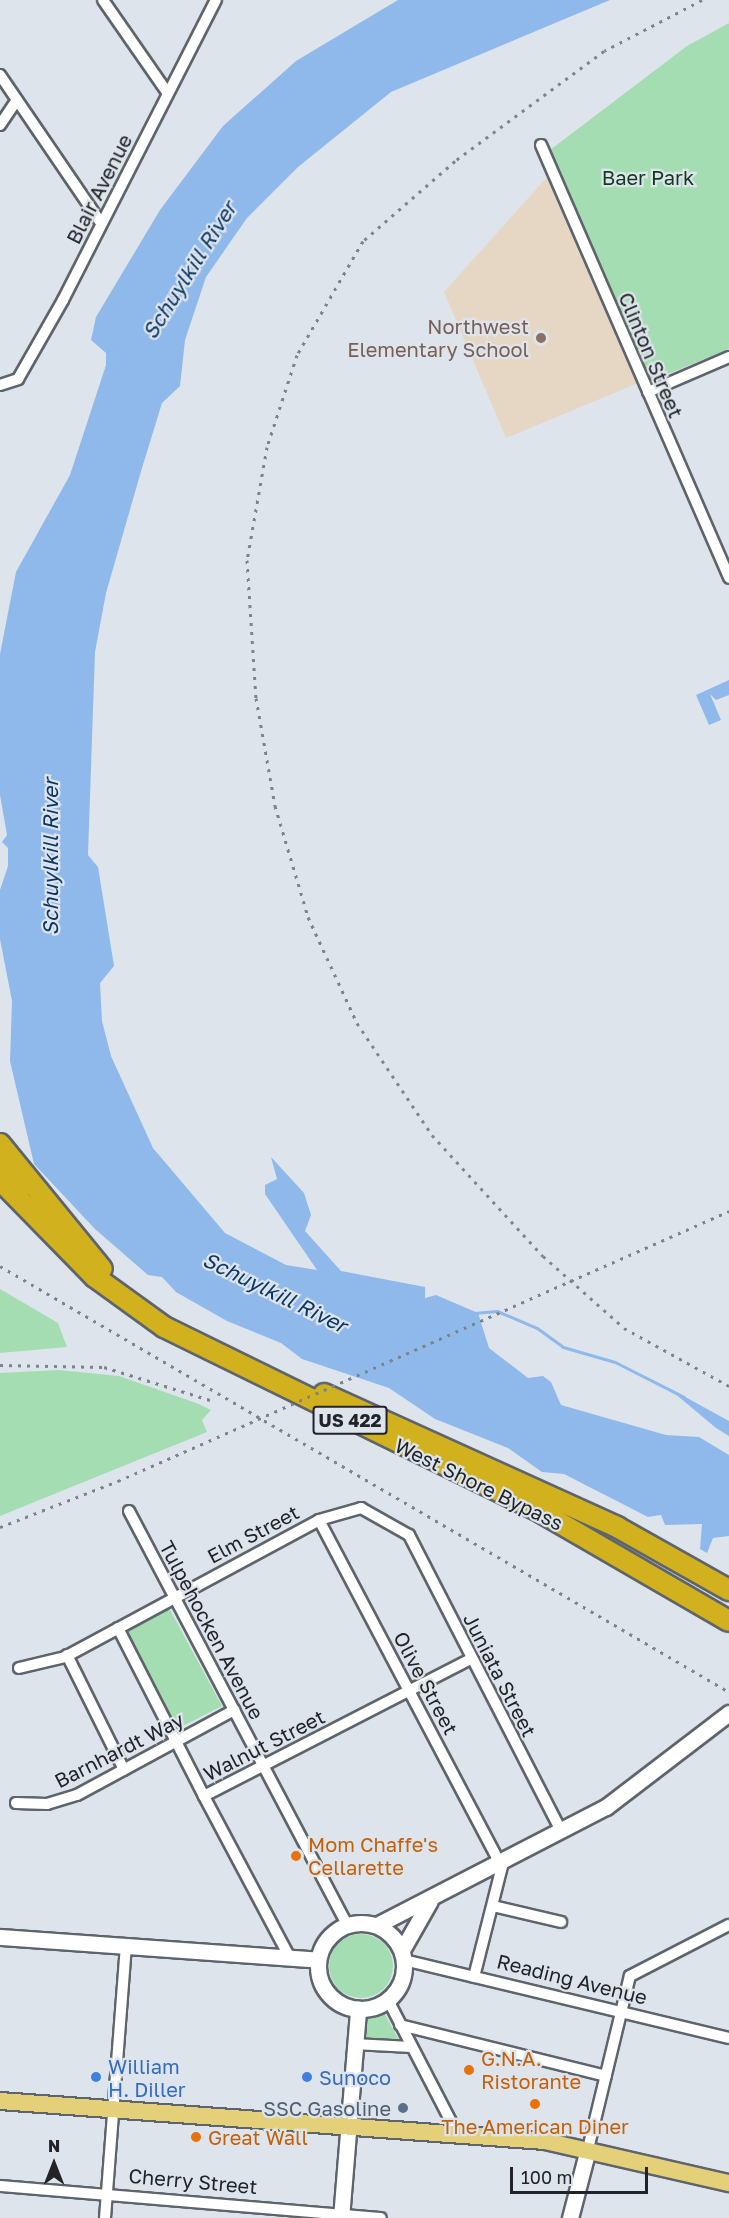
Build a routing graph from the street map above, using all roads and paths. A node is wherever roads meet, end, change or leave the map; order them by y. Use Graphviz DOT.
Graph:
graph roads {
  1 [pos="103,0"];
  2 [pos="216,0"];
  3 [pos="0,75"];
  4 [pos="167,92"];
  5 [pos="17,100"];
  6 [pos="0,125"];
  7 [pos="541,146"];
  8 [pos="101,223"];
  9 [pos="729,357"];
  10 [pos="3,385"];
  11 [pos="648,392"];
  12 [pos="729,578"];
  13 [pos="0,1144"];
  14 [pos="0,1161"];
  15 [pos="0,1180"];
  16 [pos="102,1269"];
  17 [pos="129,1511"];
  18 [pos="319,1520"];
  19 [pos="409,1535"];
  20 [pos="729,1590"];
  21 [pos="174,1596"];
  22 [pos="729,1621"];
  23 [pos="118,1628"];
  24 [pos="67,1656"];
  25 [pos="471,1659"];
  26 [pos="19,1668"];
  27 [pos="410,1690"];
  28 [pos="234,1710"];
  29 [pos="729,1713"];
  30 [pos="176,1742"];
  31 [pos="264,1767"];
  32 [pos="124,1770"];
  33 [pos="204,1796"];
  34 [pos="16,1803"];
  35 [pos="561,1831"];
  36 [pos="502,1863"];
  37 [pos="437,1896"];
  38 [pos="493,1906"];
  39 [pos="561,1922"];
  40 [pos="347,1925"];
  41 [pos="377,1925"];
  42 [pos="729,1925"];
  43 [pos="0,1937"];
  44 [pos="126,1947"];
  45 [pos="403,1955"];
  46 [pos="290,1958"];
  47 [pos="318,1960"];
  48 [pos="474,1977"];
  49 [pos="388,2000"];
  50 [pos="358,2009"];
  51 [pos="621,2012"];
  52 [pos="400,2025"];
  53 [pos="729,2038"];
  54 [pos="354,2044"];
  55 [pos="411,2047"];
  56 [pos="606,2076"];
  57 [pos="0,2101"];
  58 [pos="114,2110"];
  59 [pos="348,2127"];
  60 [pos="458,2135"];
  61 [pos="588,2149"];
  62 [pos="729,2183"];
  63 [pos="0,2186"];
  64 [pos="107,2193"];
  65 [pos="342,2214"];
  66 [pos="105,2218"];
  67 [pos="381,2218"];
  68 [pos="570,2218"];
  1 -- 4 [label="street"];
  2 -- 4 [label="street, Blair Avenue"];
  3 -- 5 [label="street"];
  4 -- 8 [label="street, Blair Avenue"];
  5 -- 6 [label="street"];
  5 -- 8 [label="street"];
  7 -- 11 [label="street, Clinton Street"];
  8 -- 10 [label="street, Blair Avenue"];
  9 -- 11 [label="street"];
  11 -- 12 [label="street, Clinton Street"];
  13 -- 16 [label="highway"];
  14 -- 16 [label="highway, West Shore Bypass / US 422"];
  15 -- 22 [label="highway, West Shore Bypass / US 422"];
  16 -- 20 [label="highway, West Shore Bypass / US 422"];
  17 -- 21 [label="street, Tulpehocken Avenue"];
  18 -- 19 [label="street, Elm Street"];
  18 -- 21 [label="street, Elm Street"];
  18 -- 27 [label="street, Olive Street"];
  19 -- 25 [label="street, Juniata Street"];
  21 -- 23 [label="street, Elm Street"];
  21 -- 28 [label="street, Tulpehocken Avenue"];
  23 -- 24 [label="street, Elm Street"];
  23 -- 30 [label="street"];
  24 -- 26 [label="street, Elm Street"];
  24 -- 32 [label="street"];
  25 -- 27 [label="street, Walnut Street"];
  25 -- 35 [label="street, Juniata Street"];
  27 -- 31 [label="street, Walnut Street"];
  27 -- 36 [label="street, Olive Street"];
  28 -- 30 [label="street, Barnhardt Way"];
  28 -- 31 [label="street, Tulpehocken Avenue"];
  29 -- 35 [label="street"];
  30 -- 32 [label="street, Barnhardt Way"];
  30 -- 33 [label="street"];
  31 -- 33 [label="street, Walnut Street"];
  31 -- 40 [label="street, Tulpehocken Avenue"];
  32 -- 34 [label="street, Barnhardt Way"];
  33 -- 46 [label="street, Walnut Street"];
  35 -- 36 [label="street"];
  36 -- 37 [label="street"];
  36 -- 38 [label="street"];
  37 -- 41 [label="street"];
  37 -- 45 [label="street"];
  38 -- 39 [label="street"];
  38 -- 48 [label="street"];
  40 -- 41 [label="street"];
  40 -- 47 [label="street"];
  41 -- 45 [label="street"];
  42 -- 51 [label="street"];
  43 -- 44 [label="street"];
  44 -- 46 [label="street"];
  44 -- 58 [label="street"];
  45 -- 48 [label="street, Reading Avenue"];
  45 -- 49 [label="street"];
  46 -- 47 [label="street"];
  47 -- 50 [label="street"];
  48 -- 51 [label="street, Reading Avenue"];
  49 -- 50 [label="street"];
  49 -- 52 [label="street"];
  50 -- 54 [label="street"];
  51 -- 53 [label="street, Reading Avenue"];
  51 -- 56 [label="street"];
  52 -- 55 [label="street"];
  52 -- 56 [label="street"];
  54 -- 55 [label="street"];
  54 -- 59 [label="street"];
  55 -- 60 [label="street"];
  56 -- 61 [label="street"];
  57 -- 58 [label="main road"];
  58 -- 59 [label="main road"];
  58 -- 64 [label="street"];
  59 -- 60 [label="main road"];
  59 -- 65 [label="street"];
  60 -- 61 [label="main road"];
  61 -- 62 [label="main road"];
  61 -- 68 [label="street"];
  63 -- 64 [label="street, Cherry Street"];
  64 -- 65 [label="street, Cherry Street"];
  64 -- 66 [label="street"];
  65 -- 67 [label="street, Cherry Street"];
}
